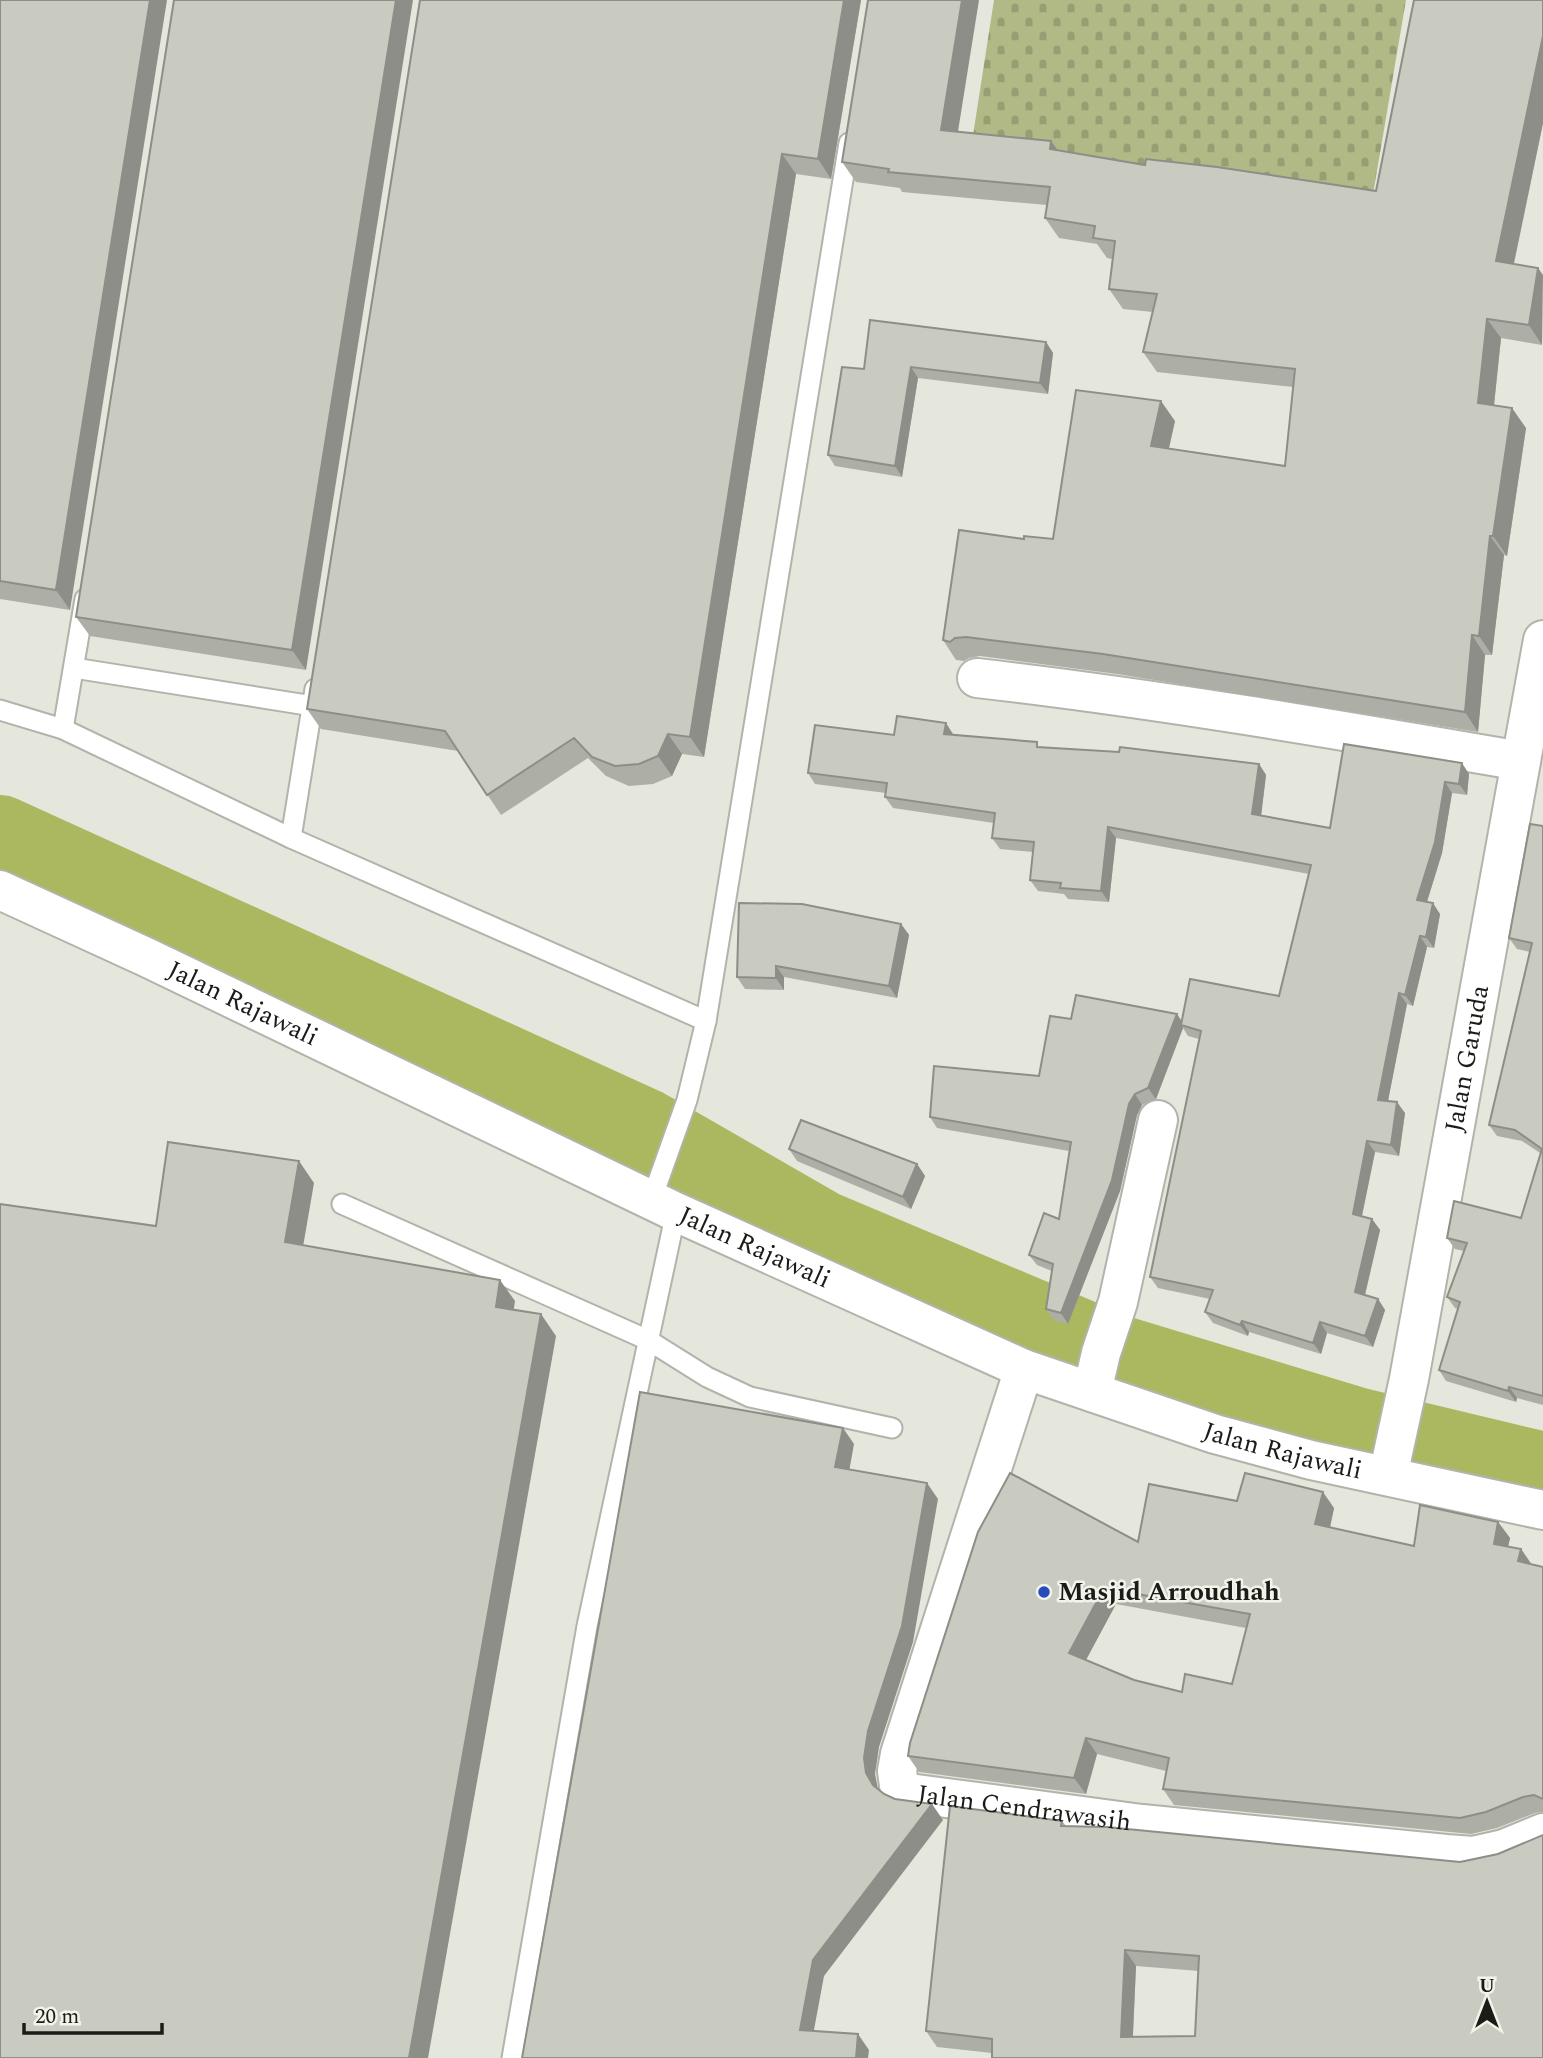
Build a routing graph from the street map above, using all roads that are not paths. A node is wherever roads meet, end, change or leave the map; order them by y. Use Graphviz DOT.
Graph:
graph roads {
  1 [pos="852,124"];
  2 [pos="87,586"];
  3 [pos="1543,640"];
  4 [pos="319,665"];
  5 [pos="74,668"];
  6 [pos="977,678"];
  7 [pos="313,706"];
  8 [pos="0,710"];
  9 [pos="63,729"];
  10 [pos="1521,761"];
  11 [pos="291,838"];
  12 [pos="0,890"];
  13 [pos="706,1021"];
  14 [pos="1158,1119"];
  15 [pos="342,1204"];
  16 [pos="664,1206"];
  17 [pos="648,1340"];
  18 [pos="1024,1369"];
  19 [pos="1091,1392"];
  20 [pos="892,1427"];
  21 [pos="1388,1476"];
  22 [pos="1543,1510"];
  23 [pos="1543,1833"];
  24 [pos="512,2058"];
  1 -- 13 [label="lane"];
  2 -- 5 [label="lane"];
  3 -- 10 [label="street, Jalan Garuda"];
  4 -- 7 [label="lane"];
  5 -- 7 [label="lane"];
  5 -- 9 [label="lane"];
  6 -- 10 [label="street"];
  7 -- 11 [label="lane"];
  8 -- 9 [label="lane"];
  9 -- 11 [label="lane"];
  10 -- 21 [label="street, Jalan Garuda"];
  11 -- 13 [label="lane"];
  12 -- 16 [label="street, Jalan Rajawali"];
  13 -- 16 [label="lane"];
  14 -- 19 [label="street"];
  15 -- 17 [label="lane"];
  16 -- 17 [label="lane"];
  16 -- 18 [label="street, Jalan Rajawali"];
  17 -- 20 [label="lane"];
  17 -- 24 [label="lane"];
  18 -- 19 [label="street, Jalan Rajawali"];
  18 -- 23 [label="street, Jalan Cendrawasih"];
  19 -- 21 [label="street, Jalan Rajawali"];
  21 -- 22 [label="street, Jalan Rajawali"];
}
